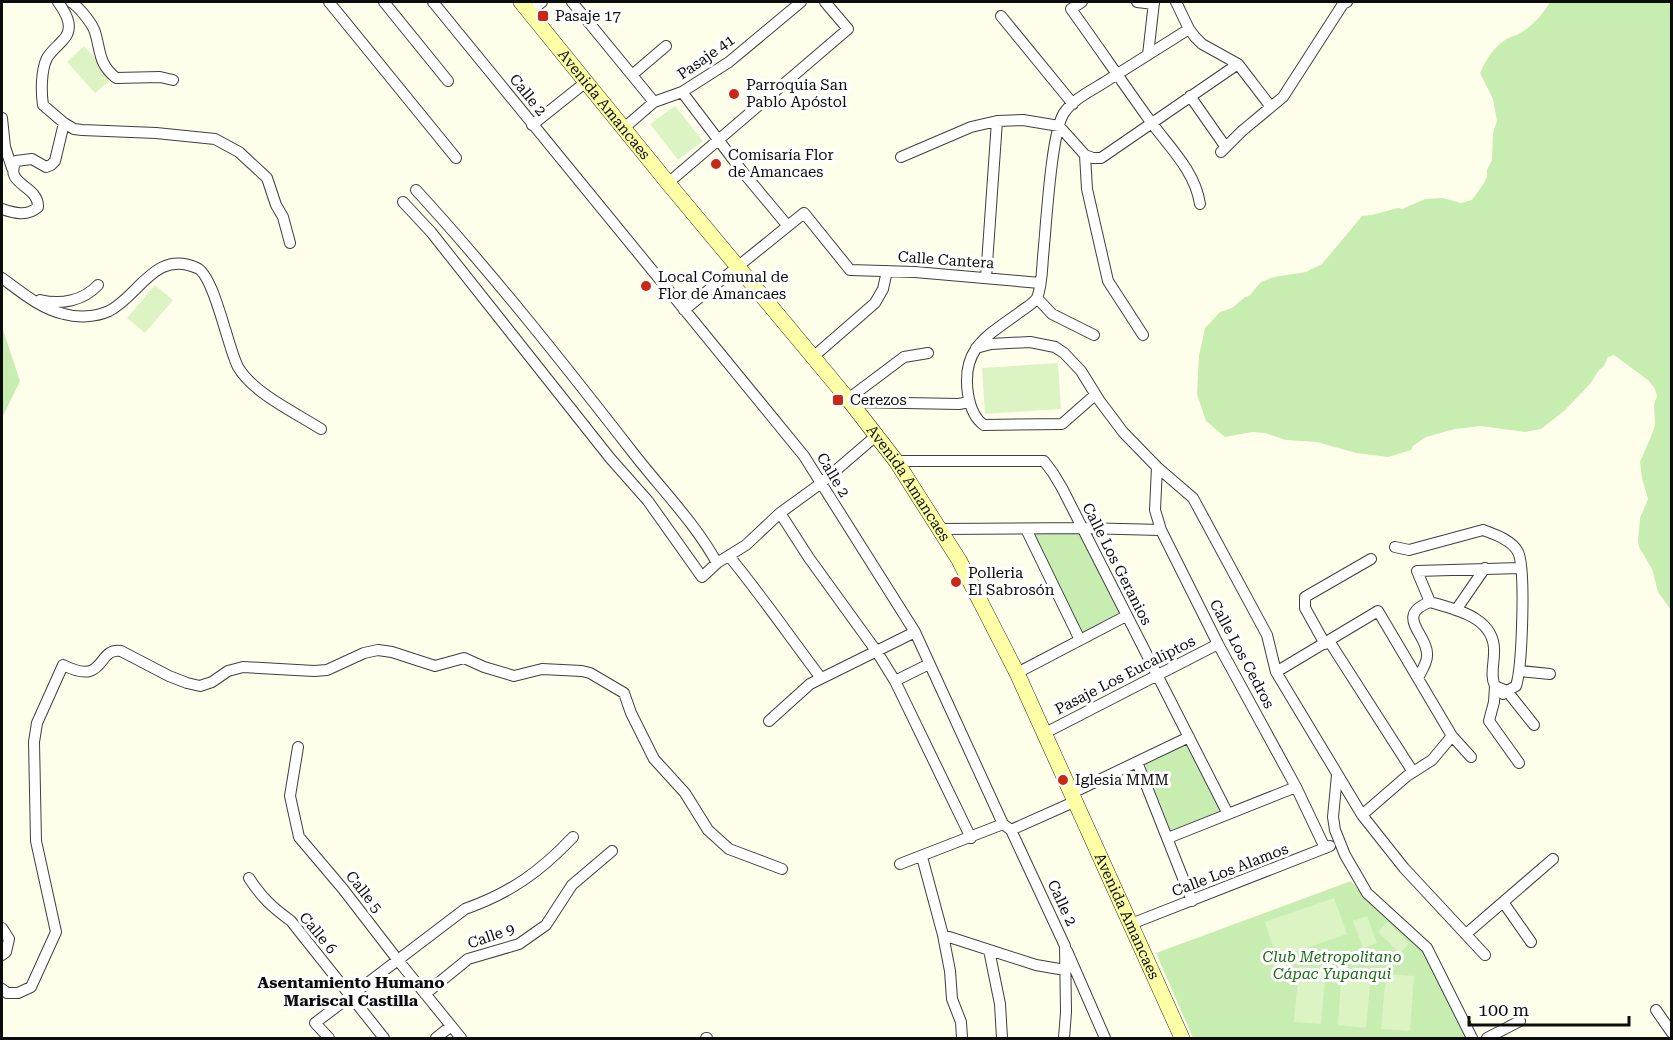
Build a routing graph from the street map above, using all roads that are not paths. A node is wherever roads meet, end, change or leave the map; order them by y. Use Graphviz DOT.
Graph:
graph roads {
  1 [pos="58,2"];
  2 [pos="72,2"];
  3 [pos="328,2"];
  4 [pos="384,2"];
  5 [pos="433,2"];
  6 [pos="542,2"];
  7 [pos="572,2"];
  8 [pos="801,2"];
  9 [pos="825,2"];
  10 [pos="1082,2"];
  11 [pos="1137,2"];
  12 [pos="1176,2"];
  13 [pos="1347,2"];
  14 [pos="1154,3"];
  15 [pos="525,7"];
  16 [pos="1001,16"];
  17 [pos="1189,29"];
  18 [pos="666,46"];
  19 [pos="1148,55"];
  20 [pos="1238,64"];
  21 [pos="632,75"];
  22 [pos="1117,75"];
  23 [pos="172,80"];
  24 [pos="448,81"];
  25 [pos="586,82"];
  26 [pos="682,92"];
  27 [pos="1190,96"];
  28 [pos="654,102"];
  29 [pos="1072,104"];
  30 [pos="1271,107"];
  31 [pos="2,118"];
  32 [pos="997,121"];
  33 [pos="64,123"];
  34 [pos="1151,123"];
  35 [pos="532,125"];
  36 [pos="1059,126"];
  37 [pos="624,128"];
  38 [pos="719,139"];
  39 [pos="1085,155"];
  40 [pos="901,157"];
  41 [pos="456,158"];
  42 [pos="12,168"];
  43 [pos="668,183"];
  44 [pos="416,190"];
  45 [pos="402,202"];
  46 [pos="1200,204"];
  47 [pos="2,209"];
  48 [pos="788,225"];
  49 [pos="290,243"];
  50 [pos="737,266"];
  51 [pos="887,271"];
  52 [pos="2,278"];
  53 [pos="986,278"];
  54 [pos="1040,283"];
  55 [pos="98,285"];
  56 [pos="28,297"];
  57 [pos="1036,298"];
  58 [pos="684,310"];
  59 [pos="1094,335"];
  60 [pos="1143,335"];
  61 [pos="976,348"];
  62 [pos="928,353"];
  63 [pos="813,357"];
  64 [pos="1095,395"];
  65 [pos="850,400"];
  66 [pos="969,402"];
  67 [pos="321,429"];
  68 [pos="876,435"];
  69 [pos="896,461"];
  70 [pos="1157,467"];
  71 [pos="820,484"];
  72 [pos="780,513"];
  73 [pos="1082,528"];
  74 [pos="939,529"];
  75 [pos="1026,529"];
  76 [pos="1161,530"];
  77 [pos="1395,547"];
  78 [pos="729,556"];
  79 [pos="1371,559"];
  80 [pos="717,563"];
  81 [pos="1485,568"];
  82 [pos="1520,568"];
  83 [pos="1430,602"];
  84 [pos="1456,610"];
  85 [pos="1126,616"];
  86 [pos="915,632"];
  87 [pos="1080,640"];
  88 [pos="1327,643"];
  89 [pos="1218,644"];
  90 [pos="877,652"];
  91 [pos="929,664"];
  92 [pos="1520,671"];
  93 [pos="1276,672"];
  94 [pos="1017,673"];
  95 [pos="1550,674"];
  96 [pos="1158,675"];
  97 [pos="821,678"];
  98 [pos="1418,678"];
  99 [pos="895,681"];
  100 [pos="1495,686"];
  101 [pos="1507,691"];
  102 [pos="1494,702"];
  103 [pos="769,721"];
  104 [pos="1534,725"];
  105 [pos="1045,733"];
  106 [pos="1452,736"];
  107 [pos="1189,737"];
  108 [pos="298,747"];
  109 [pos="1471,757"];
  110 [pos="1137,762"];
  111 [pos="1519,763"];
  112 [pos="1413,772"];
  113 [pos="1338,774"];
  114 [pos="1296,787"];
  115 [pos="1074,797"];
  116 [pos="1353,802"];
  117 [pos="1228,814"];
  118 [pos="1362,815"];
  119 [pos="1333,817"];
  120 [pos="1007,827"];
  121 [pos="573,837"];
  122 [pos="971,838"];
  123 [pos="1168,838"];
  124 [pos="1339,842"];
  125 [pos="1325,848"];
  126 [pos="612,851"];
  127 [pos="922,857"];
  128 [pos="1553,860"];
  129 [pos="900,864"];
  130 [pos="782,869"];
  131 [pos="249,878"];
  132 [pos="1192,900"];
  133 [pos="1503,902"];
  134 [pos="1131,924"];
  135 [pos="2,928"];
  136 [pos="1466,934"];
  137 [pos="943,935"];
  138 [pos="1531,942"];
  139 [pos="1065,946"];
  140 [pos="989,950"];
  141 [pos="2,955"];
  142 [pos="1485,955"];
  143 [pos="397,959"];
  144 [pos="1065,970"];
  145 [pos="2,989"];
  146 [pos="425,994"];
  147 [pos="350,996"];
  148 [pos="1656,1010"];
  149 [pos="1520,1021"];
  150 [pos="452,1026"];
  151 [pos="1671,1034"];
  152 [pos="329,1038"];
  153 [pos="384,1038"];
  154 [pos="436,1038"];
  155 [pos="461,1038"];
  156 [pos="962,1038"];
  157 [pos="1002,1038"];
  158 [pos="1064,1038"];
  159 [pos="1105,1038"];
  160 [pos="1182,1038"];
  161 [pos="1472,1038"];
  162 [pos="1487,1038"];
  1 -- 33 [label="street"];
  2 -- 23 [label="street"];
  3 -- 41 [label="street"];
  4 -- 24 [label="street"];
  5 -- 35 [label="street, Calle 2"];
  6 -- 15 [label="street"];
  7 -- 21 [label="street"];
  8 -- 26 [label="street, Pasaje 41"];
  9 -- 38 [label="street"];
  10 -- 22 [label="street"];
  11 -- 14 [label="street"];
  12 -- 17 [label="street"];
  13 -- 30 [label="street"];
  14 -- 19 [label="street"];
  15 -- 25 [label="street, Avenida Amancaes"];
  16 -- 29 [label="street"];
  17 -- 19 [label="street"];
  17 -- 20 [label="street"];
  18 -- 21 [label="street"];
  19 -- 22 [label="street"];
  20 -- 27 [label="street"];
  20 -- 30 [label="street"];
  21 -- 28 [label="street"];
  22 -- 29 [label="street"];
  22 -- 34 [label="street"];
  25 -- 35 [label="street"];
  25 -- 37 [label="street, Avenida Amancaes"];
  26 -- 28 [label="street, Pasaje 41"];
  26 -- 38 [label="street"];
  27 -- 30 [label="street"];
  27 -- 34 [label="street"];
  28 -- 37 [label="street, Pasaje 41"];
  29 -- 36 [label="street"];
  31 -- 42 [label="street"];
  32 -- 36 [label="street"];
  32 -- 40 [label="street"];
  32 -- 53 [label="street"];
  33 -- 42 [label="street"];
  33 -- 49 [label="street"];
  34 -- 39 [label="street"];
  34 -- 46 [label="street"];
  35 -- 58 [label="street, Calle 2"];
  36 -- 39 [label="street"];
  36 -- 54 [label="street"];
  37 -- 43 [label="street, Avenida Amancaes"];
  38 -- 43 [label="street"];
  38 -- 48 [label="street"];
  39 -- 60 [label="street"];
  42 -- 47 [label="street"];
  43 -- 50 [label="street, Avenida Amancaes"];
  44 -- 80 [label="street"];
  45 -- 80 [label="street"];
  48 -- 50 [label="street"];
  48 -- 51 [label="street, Calle Cantera"];
  50 -- 58 [label="street"];
  50 -- 63 [label="street, Avenida Amancaes"];
  51 -- 53 [label="street, Calle Cantera"];
  51 -- 63 [label="street"];
  52 -- 56 [label="street"];
  53 -- 54 [label="street, Calle Cantera"];
  54 -- 57 [label="street"];
  55 -- 56 [label="street"];
  56 -- 67 [label="street"];
  57 -- 59 [label="street"];
  57 -- 61 [label="street"];
  58 -- 71 [label="street, Calle 2"];
  61 -- 64 [label="street"];
  61 -- 66 [label="street"];
  62 -- 65 [label="street"];
  63 -- 65 [label="street, Avenida Amancaes"];
  64 -- 66 [label="street"];
  64 -- 70 [label="street"];
  65 -- 66 [label="street"];
  65 -- 68 [label="street, Avenida Amancaes"];
  68 -- 69 [label="street, Avenida Amancaes"];
  68 -- 71 [label="street"];
  69 -- 73 [label="street, Calle Los Geranios"];
  69 -- 74 [label="street, Avenida Amancaes"];
  70 -- 76 [label="street, Calle Los Cedros"];
  70 -- 93 [label="street"];
  71 -- 72 [label="street"];
  71 -- 86 [label="street, Calle 2"];
  72 -- 78 [label="street"];
  72 -- 90 [label="street"];
  73 -- 75 [label="street"];
  73 -- 76 [label="street"];
  73 -- 85 [label="street, Calle Los Geranios"];
  74 -- 75 [label="street"];
  74 -- 94 [label="street, Avenida Amancaes"];
  75 -- 87 [label="street"];
  76 -- 89 [label="street, Calle Los Cedros"];
  77 -- 82 [label="street"];
  78 -- 80 [label="street"];
  78 -- 97 [label="street"];
  79 -- 88 [label="street"];
  81 -- 82 [label="street"];
  81 -- 83 [label="street"];
  81 -- 84 [label="street"];
  82 -- 92 [label="street"];
  83 -- 84 [label="street"];
  83 -- 98 [label="street"];
  84 -- 100 [label="street"];
  85 -- 87 [label="street"];
  85 -- 96 [label="street, Calle Los Geranios"];
  86 -- 90 [label="street"];
  86 -- 91 [label="street, Calle 2"];
  87 -- 94 [label="street"];
  88 -- 93 [label="street"];
  88 -- 98 [label="street"];
  88 -- 112 [label="street"];
  89 -- 96 [label="street, Pasaje Los Eucaliptos"];
  89 -- 114 [label="street, Calle Los Cedros"];
  90 -- 97 [label="street"];
  90 -- 99 [label="street"];
  91 -- 99 [label="street"];
  91 -- 120 [label="street, Calle 2"];
  92 -- 95 [label="street"];
  92 -- 101 [label="street"];
  93 -- 113 [label="street"];
  94 -- 105 [label="street, Avenida Amancaes"];
  96 -- 105 [label="street, Pasaje Los Eucaliptos"];
  96 -- 107 [label="street, Calle Los Geranios"];
  97 -- 103 [label="street"];
  98 -- 106 [label="street"];
  99 -- 122 [label="street"];
  100 -- 101 [label="street"];
  100 -- 102 [label="street"];
  101 -- 102 [label="street"];
  101 -- 104 [label="street"];
  102 -- 111 [label="street"];
  105 -- 115 [label="street, Avenida Amancaes"];
  106 -- 109 [label="street"];
  106 -- 112 [label="street"];
  107 -- 110 [label="street"];
  107 -- 117 [label="street, Calle Los Geranios"];
  108 -- 143 [label="street, Calle 5"];
  110 -- 115 [label="street"];
  110 -- 123 [label="street"];
  112 -- 118 [label="street"];
  113 -- 116 [label="street"];
  113 -- 119 [label="street"];
  114 -- 117 [label="street"];
  114 -- 125 [label="street, Calle Los Cedros"];
  115 -- 120 [label="street"];
  115 -- 134 [label="street, Avenida Amancaes"];
  116 -- 118 [label="street"];
  116 -- 119 [label="street"];
  117 -- 123 [label="street"];
  118 -- 136 [label="street"];
  119 -- 124 [label="street"];
  120 -- 122 [label="street"];
  120 -- 139 [label="street, Calle 2"];
  121 -- 143 [label="street"];
  122 -- 127 [label="street"];
  123 -- 132 [label="street"];
  124 -- 125 [label="street, Calle Los Alamos"];
  124 -- 161 [label="street"];
  125 -- 132 [label="street, Calle Los Alamos"];
  126 -- 146 [label="street, Calle 9"];
  127 -- 129 [label="street"];
  127 -- 137 [label="street"];
  128 -- 133 [label="street"];
  130 -- 145 [label="street"];
  131 -- 147 [label="street, Calle 6"];
  132 -- 134 [label="street, Calle Los Alamos"];
  133 -- 136 [label="street"];
  133 -- 138 [label="street"];
  134 -- 160 [label="street, Avenida Amancaes"];
  135 -- 141 [label="street"];
  136 -- 142 [label="street"];
  137 -- 140 [label="street"];
  137 -- 156 [label="street"];
  139 -- 144 [label="street, Calle 2"];
  139 -- 159 [label="street"];
  140 -- 144 [label="street"];
  140 -- 157 [label="street"];
  143 -- 146 [label="street, Calle 5"];
  143 -- 147 [label="street"];
  144 -- 158 [label="street, Calle 2"];
  146 -- 150 [label="street, Calle 5"];
  147 -- 152 [label="street"];
  147 -- 153 [label="street, Calle 6"];
  148 -- 151 [label="street"];
  149 -- 162 [label="street"];
  150 -- 154 [label="street"];
  150 -- 155 [label="street, Calle 5"];
}
